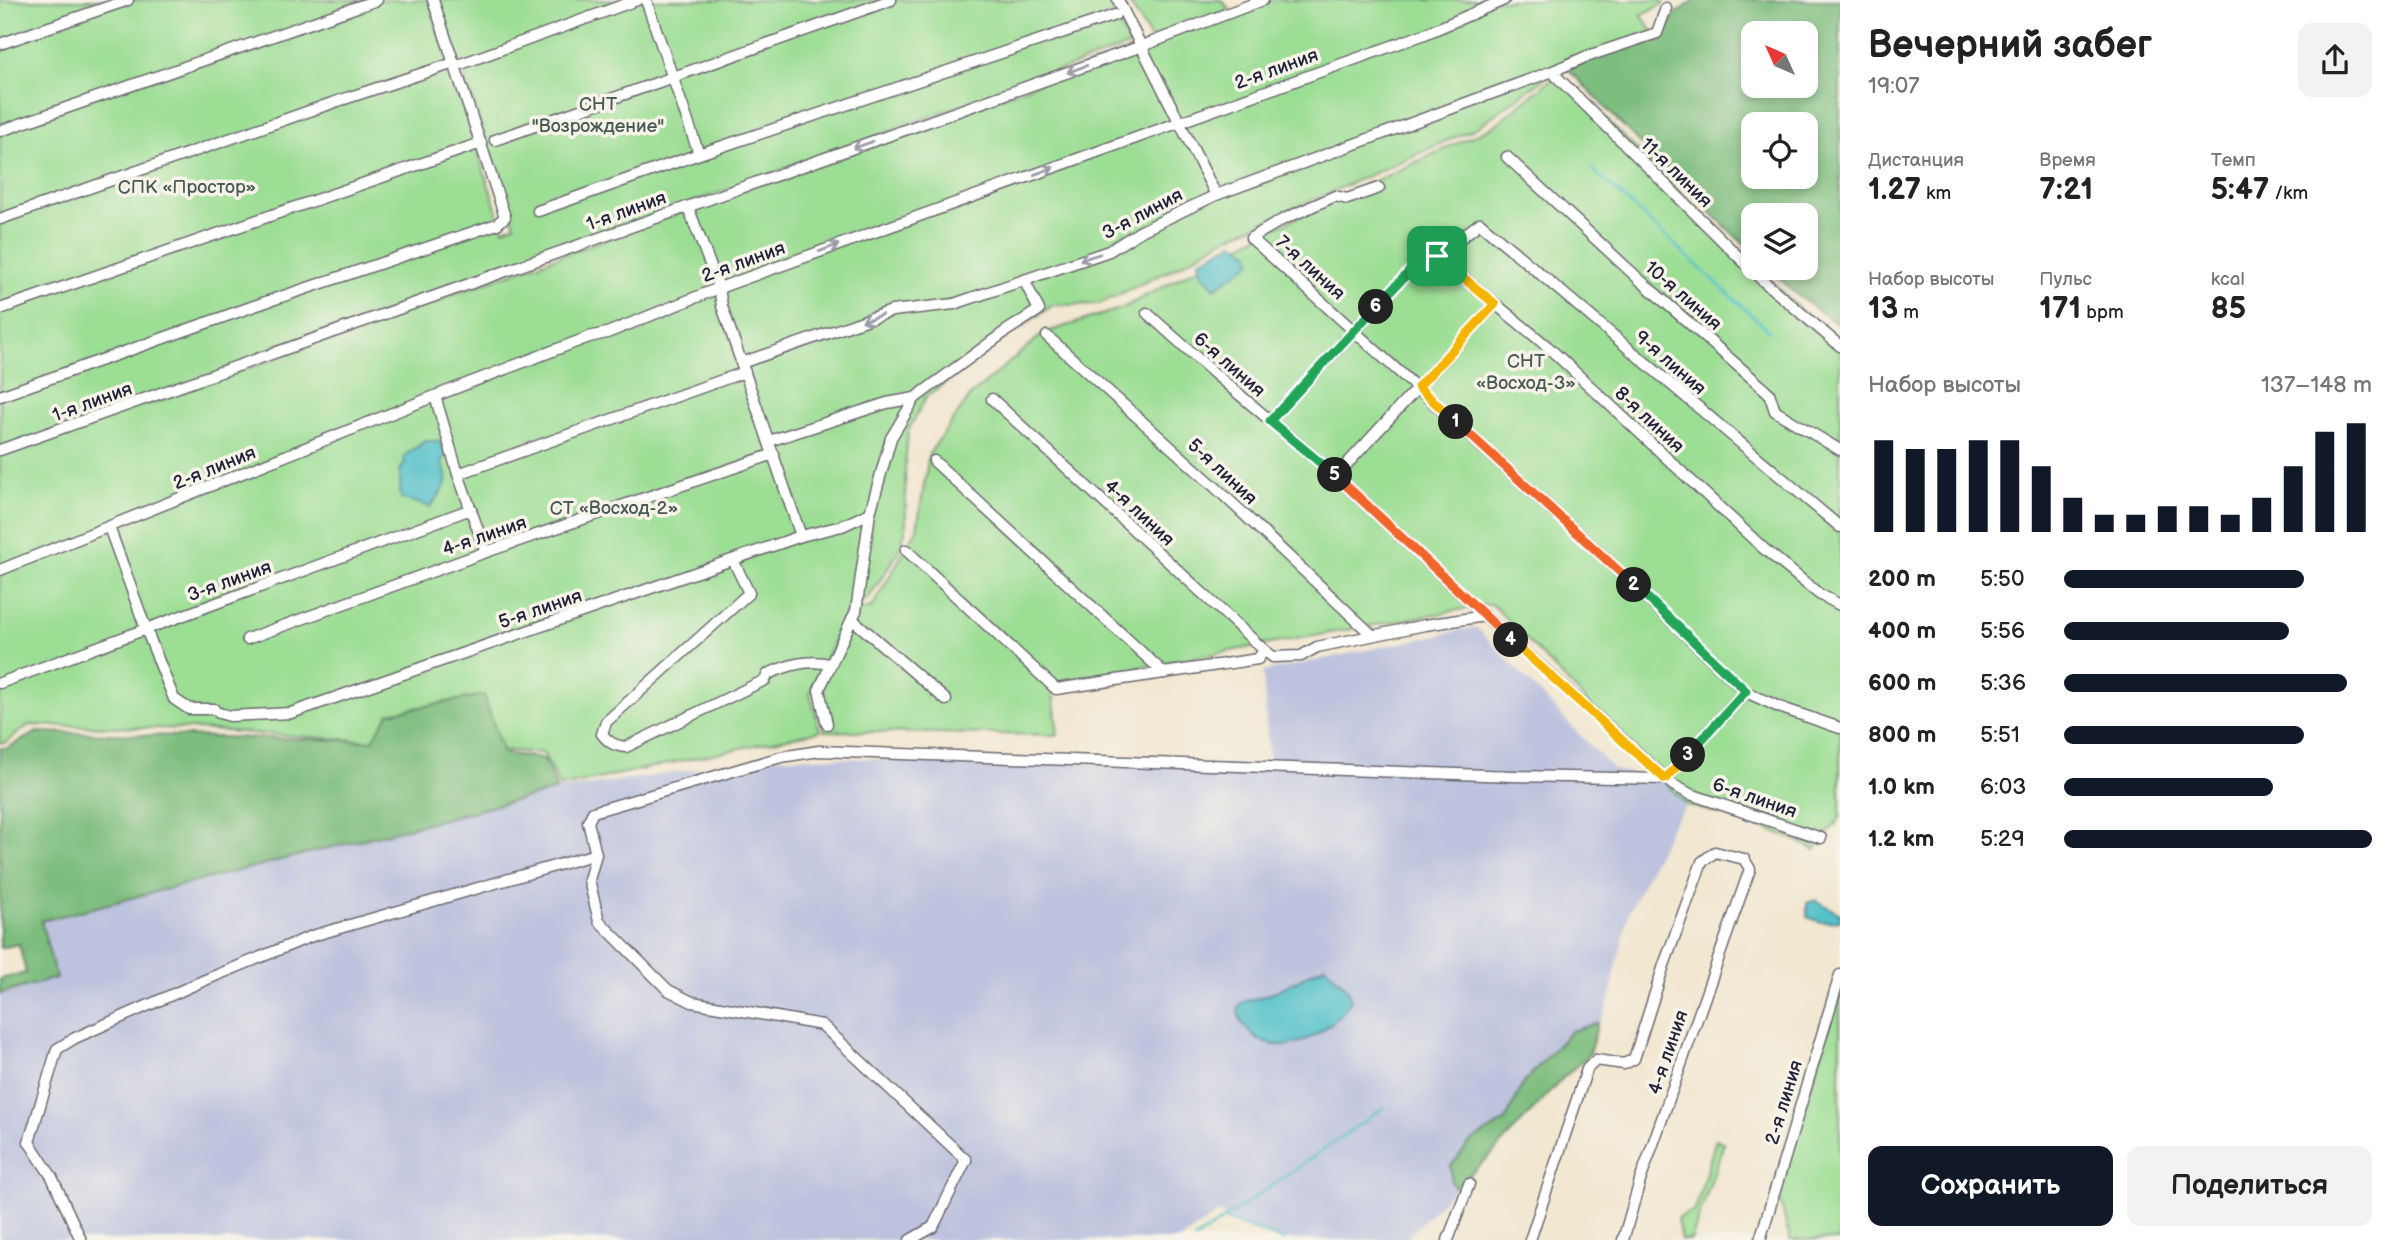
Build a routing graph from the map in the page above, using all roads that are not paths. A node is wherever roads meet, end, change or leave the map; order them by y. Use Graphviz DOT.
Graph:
graph roads {
  1 [pos="128,0"];
  2 [pos="377,0"];
  3 [pos="433,0"];
  4 [pos="637,0"];
  5 [pos="646,0"];
  6 [pos="891,0"];
  7 [pos="1118,0"];
  8 [pos="1263,0"];
  9 [pos="1504,0"];
  10 [pos="624,2"];
  11 [pos="1666,8"];
  12 [pos="1115,15"];
  13 [pos="0,44"];
  14 [pos="1142,46"];
  15 [pos="458,64"];
  16 [pos="1555,73"];
  17 [pos="673,77"];
  18 [pos="1181,122"];
  19 [pos="0,131"];
  20 [pos="495,140"];
  21 [pos="481,143"];
  22 [pos="699,153"];
  23 [pos="1507,157"];
  24 [pos="1379,188"];
  25 [pos="1216,195"];
  26 [pos="688,207"];
  27 [pos="538,211"];
  28 [pos="0,219"];
  29 [pos="1437,256"];
  30 [pos="1024,280"];
  31 [pos="719,288"];
  32 [pos="1495,304"];
  33 [pos="0,309"];
  34 [pos="1147,313"];
  35 [pos="1354,329"];
  36 [pos="1047,336"];
  37 [pos="1840,346"];
  38 [pos="743,367"];
  39 [pos="1418,387"];
  40 [pos="0,396"];
  41 [pos="435,396"];
  42 [pos="915,398"];
  43 [pos="992,399"];
  44 [pos="1270,421"];
  45 [pos="769,441"];
  46 [pos="0,450"];
  47 [pos="1840,450"];
  48 [pos="774,454"];
  49 [pos="934,461"];
  50 [pos="458,474"];
  51 [pos="1336,476"];
  52 [pos="471,509"];
  53 [pos="870,513"];
  54 [pos="109,527"];
  55 [pos="1840,527"];
  56 [pos="801,536"];
  57 [pos="906,550"];
  58 [pos="486,552"];
  59 [pos="733,560"];
  60 [pos="0,570"];
  61 [pos="1840,605"];
  62 [pos="854,615"];
  63 [pos="1485,615"];
  64 [pos="146,629"];
  65 [pos="1372,635"];
  66 [pos="247,639"];
  67 [pos="1264,650"];
  68 [pos="830,664"];
  69 [pos="1164,673"];
  70 [pos="0,683"];
  71 [pos="1746,691"];
  72 [pos="946,700"];
  73 [pos="827,724"];
  74 [pos="1840,728"];
  75 [pos="1665,779"];
  76 [pos="1821,838"];
  77 [pos="596,854"];
  78 [pos="1840,975"];
  79 [pos="1469,1184"];
  80 [pos="81,1240"];
  81 [pos="910,1240"];
  82 [pos="1448,1240"];
  83 [pos="1530,1240"];
  84 [pos="1623,1240"];
  85 [pos="1759,1240"];
  1 -- 13 [label="street"];
  2 -- 19 [label="street"];
  3 -- 15 [label="street"];
  4 -- 10 [label="street"];
  5 -- 17 [label="street"];
  6 -- 17 [label="street"];
  7 -- 14 [label="street"];
  8 -- 14 [label="street, 1-я линия"];
  9 -- 18 [label="street, 2-я линия"];
  10 -- 15 [label="street"];
  11 -- 16 [label="street, 3-я линия"];
  12 -- 22 [label="street"];
  14 -- 18 [label="street"];
  14 -- 26 [label="street, 1-я линия, one-way"];
  15 -- 21 [label="street"];
  15 -- 28 [label="street"];
  16 -- 25 [label="street, 3-я линия"];
  16 -- 37 [label="street, 11-я линия"];
  17 -- 20 [label="street"];
  17 -- 22 [label="street"];
  18 -- 25 [label="street"];
  31 -- 18 [label="street, 2-я линия, one-way"];
  21 -- 33 [label="street"];
  21 -- 40 [label="street"];
  22 -- 27 [label="street"];
  23 -- 47 [label="street, 10-я линия"];
  24 -- 35 [label="street, 7-я линия"];
  25 -- 30 [label="street, 3-я линия, one-way"];
  26 -- 31 [label="street"];
  26 -- 46 [label="street, 1-я линия"];
  29 -- 32 [label="street, 8-я линия"];
  29 -- 35 [label="street"];
  29 -- 55 [label="street, 9-я линия"];
  30 -- 38 [label="street, 3-я линия, one-way"];
  30 -- 42 [label="street"];
  31 -- 38 [label="street"];
  31 -- 41 [label="street, 2-я линия"];
  32 -- 39 [label="street"];
  32 -- 61 [label="street, 8-я линия"];
  34 -- 44 [label="street, 6-я линия"];
  35 -- 39 [label="street, 7-я линия"];
  35 -- 44 [label="street"];
  36 -- 65 [label="street, 5-я линия"];
  38 -- 45 [label="street"];
  38 -- 50 [label="street, 3-я линия"];
  39 -- 51 [label="street"];
  39 -- 71 [label="street, 7-я линия"];
  41 -- 50 [label="street"];
  41 -- 54 [label="street, 2-я линия"];
  42 -- 45 [label="street"];
  42 -- 53 [label="street"];
  43 -- 67 [label="street, 4-я линия"];
  44 -- 51 [label="street, 6-я линия"];
  45 -- 48 [label="street"];
  48 -- 56 [label="street"];
  48 -- 58 [label="street, 4-я линия"];
  49 -- 69 [label="street"];
  50 -- 52 [label="street"];
  51 -- 63 [label="street, 6-я линия"];
  52 -- 58 [label="street"];
  52 -- 64 [label="street, 3-я линия"];
  53 -- 56 [label="street, 5-я линия"];
  53 -- 62 [label="street"];
  54 -- 60 [label="street, 2-я линия"];
  54 -- 64 [label="street, 5-я линия"];
  56 -- 59 [label="street, 5-я линия"];
  57 -- 69 [label="street"];
  58 -- 66 [label="street, 4-я линия"];
  59 -- 64 [label="street, 5-я линия"];
  59 -- 68 [label="street"];
  62 -- 68 [label="street"];
  62 -- 72 [label="street"];
  63 -- 65 [label="street"];
  63 -- 75 [label="street, 6-я линия"];
  64 -- 70 [label="street, 3-я линия"];
  65 -- 67 [label="street"];
  67 -- 69 [label="street"];
  68 -- 73 [label="street"];
  71 -- 74 [label="street, 7-я линия"];
  71 -- 75 [label="street"];
  75 -- 76 [label="street, 6-я линия"];
  75 -- 77 [label="street"];
  77 -- 80 [label="street"];
  77 -- 81 [label="street"];
  78 -- 85 [label="street, 2-я линия"];
  79 -- 82 [label="street"];
  83 -- 84 [label="street, 4-я линия"];
}
